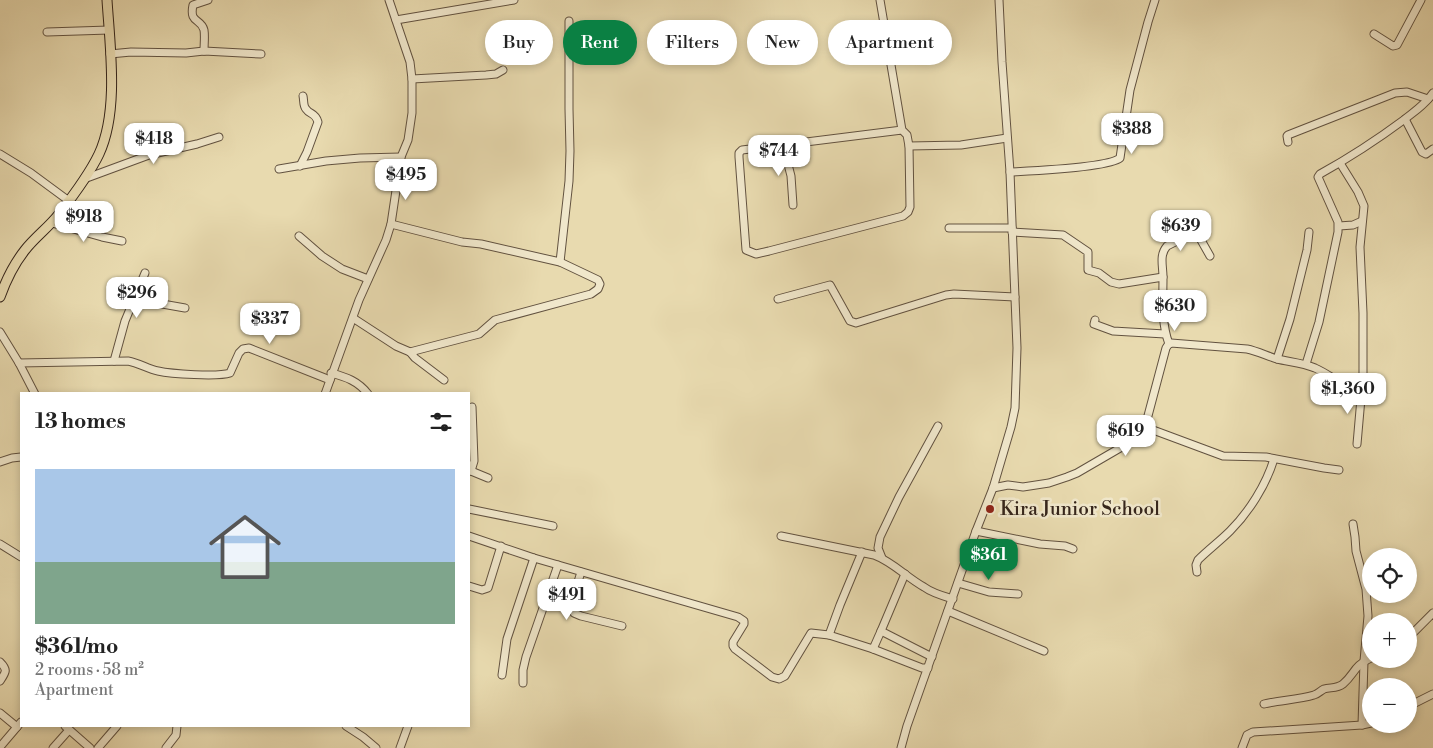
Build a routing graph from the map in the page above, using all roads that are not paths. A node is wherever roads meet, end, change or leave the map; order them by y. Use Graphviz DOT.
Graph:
graph roads {
  1 [pos="107,0"];
  2 [pos="208,0"];
  3 [pos="388,0"];
  4 [pos="514,0"];
  5 [pos="880,0"];
  6 [pos="999,0"];
  7 [pos="1155,0"];
  8 [pos="1421,0"];
  9 [pos="396,20"];
  10 [pos="109,30"];
  11 [pos="47,32"];
  12 [pos="1374,34"];
  13 [pos="204,50"];
  14 [pos="110,54"];
  15 [pos="261,54"];
  16 [pos="569,65"];
  17 [pos="503,70"];
  18 [pos="412,79"];
  19 [pos="1433,93"];
  20 [pos="303,96"];
  21 [pos="1428,100"];
  22 [pos="1405,119"];
  23 [pos="902,130"];
  24 [pos="219,137"];
  25 [pos="1007,138"];
  26 [pos="1288,142"];
  27 [pos="783,145"];
  28 [pos="909,146"];
  29 [pos="1433,149"];
  30 [pos="0,154"];
  31 [pos="401,157"];
  32 [pos="1340,163"];
  33 [pos="300,166"];
  34 [pos="279,169"];
  35 [pos="1010,172"];
  36 [pos="84,180"];
  37 [pos="69,201"];
  38 [pos="793,205"];
  39 [pos="1362,221"];
  40 [pos="52,223"];
  41 [pos="391,224"];
  42 [pos="1339,226"];
  43 [pos="949,228"];
  44 [pos="1012,230"];
  45 [pos="1309,232"];
  46 [pos="299,236"];
  47 [pos="122,241"];
  48 [pos="1210,256"];
  49 [pos="560,262"];
  50 [pos="146,273"];
  51 [pos="1163,277"];
  52 [pos="368,279"];
  53 [pos="1015,296"];
  54 [pos="0,297"];
  55 [pos="778,299"];
  56 [pos="134,301"];
  57 [pos="185,308"];
  58 [pos="353,318"];
  59 [pos="1095,320"];
  60 [pos="0,332"];
  61 [pos="1166,334"];
  62 [pos="1169,344"];
  63 [pos="410,352"];
  64 [pos="1277,359"];
  65 [pos="114,361"];
  66 [pos="19,363"];
  67 [pos="1306,364"];
  68 [pos="330,376"];
  69 [pos="444,380"];
  70 [pos="1362,387"];
  71 [pos="34,392"];
  72 [pos="326,392"];
  73 [pos="366,392"];
  74 [pos="472,406"];
  75 [pos="938,426"];
  76 [pos="1145,427"];
  77 [pos="1357,444"];
  78 [pos="20,457"];
  79 [pos="1274,459"];
  80 [pos="0,462"];
  81 [pos="1339,470"];
  82 [pos="470,471"];
  83 [pos="998,472"];
  84 [pos="488,478"];
  85 [pos="1008,485"];
  86 [pos="993,488"];
  87 [pos="470,509"];
  88 [pos="1352,524"];
  89 [pos="553,526"];
  90 [pos="976,531"];
  91 [pos="470,536"];
  92 [pos="781,536"];
  93 [pos="0,544"];
  94 [pos="501,546"];
  95 [pos="1073,549"];
  96 [pos="862,552"];
  97 [pos="20,556"];
  98 [pos="534,558"];
  99 [pos="882,558"];
  100 [pos="558,565"];
  101 [pos="581,572"];
  102 [pos="1197,572"];
  103 [pos="904,574"];
  104 [pos="958,583"];
  105 [pos="470,586"];
  106 [pos="1018,594"];
  107 [pos="953,599"];
  108 [pos="948,611"];
  109 [pos="1368,613"];
  110 [pos="1433,613"];
  111 [pos="622,626"];
  112 [pos="1417,629"];
  113 [pos="881,631"];
  114 [pos="829,635"];
  115 [pos="873,649"];
  116 [pos="1044,651"];
  117 [pos="932,657"];
  118 [pos="0,662"];
  119 [pos="1362,663"];
  120 [pos="928,668"];
  121 [pos="502,675"];
  122 [pos="0,681"];
  123 [pos="523,683"];
  124 [pos="1433,694"];
  125 [pos="1417,702"];
  126 [pos="1264,704"];
  127 [pos="0,713"];
  128 [pos="19,724"];
  129 [pos="1362,725"];
  130 [pos="66,727"];
  131 [pos="116,727"];
  132 [pos="178,727"];
  133 [pos="348,727"];
  134 [pos="408,727"];
  135 [pos="0,748"];
  136 [pos="53,748"];
  137 [pos="90,748"];
  138 [pos="98,748"];
  139 [pos="166,748"];
  140 [pos="376,748"];
  141 [pos="400,748"];
  142 [pos="901,748"];
  143 [pos="1242,748"];
  1 -- 10 [label="main road"];
  2 -- 13 [label="street"];
  3 -- 9 [label="street"];
  4 -- 9 [label="street"];
  5 -- 23 [label="street"];
  6 -- 25 [label="street"];
  7 -- 35 [label="street"];
  8 -- 12 [label="street"];
  9 -- 18 [label="street"];
  10 -- 11 [label="street"];
  10 -- 14 [label="main road"];
  13 -- 14 [label="street"];
  13 -- 15 [label="street"];
  14 -- 36 [label="main road"];
  16 -- 49 [label="street"];
  17 -- 18 [label="street"];
  18 -- 31 [label="street"];
  19 -- 21 [label="street"];
  20 -- 33 [label="street"];
  21 -- 22 [label="street"];
  21 -- 26 [label="street"];
  22 -- 29 [label="street"];
  22 -- 32 [label="street"];
  23 -- 27 [label="street"];
  23 -- 28 [label="street"];
  24 -- 36 [label="street"];
  25 -- 28 [label="street"];
  25 -- 35 [label="street"];
  27 -- 28 [label="street"];
  27 -- 38 [label="street"];
  30 -- 37 [label="street"];
  31 -- 33 [label="street"];
  31 -- 41 [label="street"];
  32 -- 39 [label="street"];
  32 -- 42 [label="street"];
  33 -- 34 [label="street"];
  35 -- 44 [label="street"];
  36 -- 37 [label="main road"];
  37 -- 40 [label="main road"];
  39 -- 42 [label="street"];
  39 -- 70 [label="street"];
  40 -- 47 [label="street"];
  40 -- 54 [label="main road"];
  41 -- 49 [label="street"];
  41 -- 52 [label="street"];
  42 -- 67 [label="street"];
  43 -- 44 [label="street"];
  44 -- 51 [label="street"];
  44 -- 53 [label="street"];
  45 -- 64 [label="street"];
  46 -- 52 [label="street"];
  48 -- 51 [label="street"];
  49 -- 63 [label="street"];
  50 -- 56 [label="street"];
  51 -- 61 [label="street"];
  52 -- 58 [label="street"];
  53 -- 55 [label="street"];
  53 -- 83 [label="street"];
  56 -- 57 [label="street"];
  56 -- 65 [label="street"];
  58 -- 63 [label="street"];
  58 -- 68 [label="street"];
  59 -- 61 [label="street"];
  60 -- 66 [label="street"];
  61 -- 62 [label="street"];
  62 -- 64 [label="street"];
  62 -- 76 [label="street"];
  63 -- 69 [label="street"];
  64 -- 67 [label="street"];
  65 -- 66 [label="street"];
  65 -- 68 [label="street"];
  66 -- 71 [label="street"];
  67 -- 70 [label="street"];
  68 -- 72 [label="street"];
  68 -- 73 [label="street"];
  70 -- 77 [label="street"];
  74 -- 82 [label="street"];
  75 -- 99 [label="street"];
  76 -- 79 [label="street"];
  76 -- 85 [label="street"];
  78 -- 80 [label="street"];
  79 -- 81 [label="street"];
  79 -- 102 [label="street"];
  82 -- 84 [label="street"];
  83 -- 85 [label="street"];
  83 -- 86 [label="street"];
  85 -- 86 [label="street"];
  86 -- 90 [label="street"];
  87 -- 89 [label="street"];
  88 -- 109 [label="street"];
  90 -- 95 [label="street"];
  90 -- 104 [label="street"];
  91 -- 94 [label="street"];
  92 -- 96 [label="street"];
  93 -- 97 [label="street"];
  94 -- 98 [label="street"];
  94 -- 105 [label="street"];
  96 -- 99 [label="street"];
  96 -- 114 [label="street"];
  98 -- 100 [label="street"];
  98 -- 121 [label="street"];
  99 -- 103 [label="street"];
  100 -- 101 [label="street"];
  100 -- 123 [label="street"];
  101 -- 111 [label="street"];
  101 -- 114 [label="street"];
  103 -- 107 [label="street"];
  103 -- 113 [label="street"];
  104 -- 106 [label="street"];
  104 -- 107 [label="street"];
  107 -- 108 [label="street"];
  108 -- 116 [label="street"];
  108 -- 117 [label="street"];
  110 -- 112 [label="street"];
  113 -- 115 [label="street"];
  113 -- 117 [label="street"];
  114 -- 115 [label="street"];
  115 -- 120 [label="street"];
  117 -- 120 [label="street"];
  118 -- 122 [label="street"];
  119 -- 126 [label="street"];
  120 -- 142 [label="street"];
  124 -- 125 [label="street"];
  127 -- 128 [label="street"];
  128 -- 135 [label="street"];
  129 -- 143 [label="street"];
  130 -- 136 [label="street"];
  130 -- 137 [label="street"];
  131 -- 138 [label="street"];
  132 -- 139 [label="street"];
  133 -- 140 [label="street"];
  134 -- 141 [label="street"];
}
